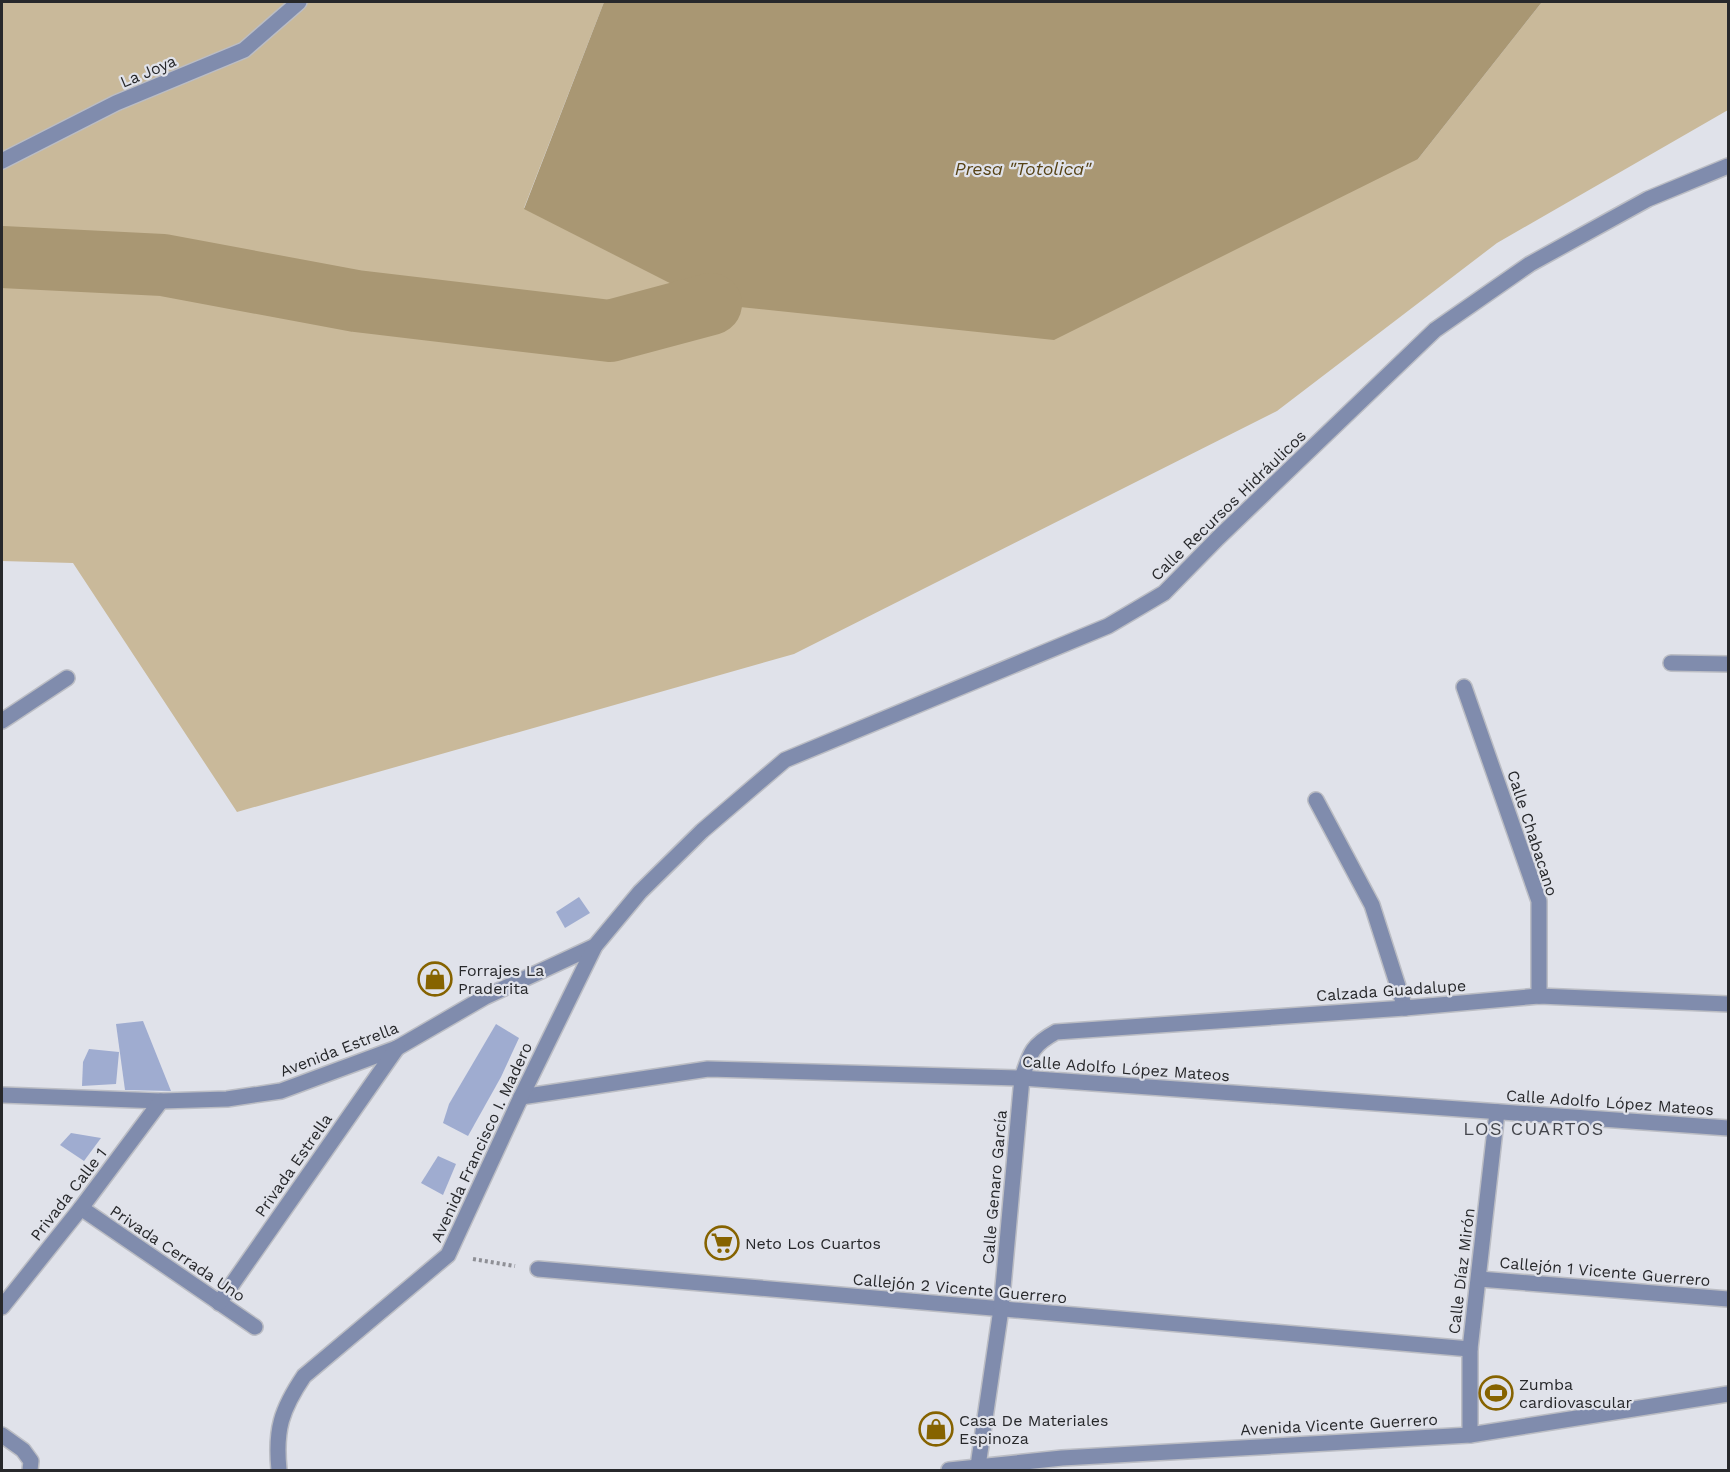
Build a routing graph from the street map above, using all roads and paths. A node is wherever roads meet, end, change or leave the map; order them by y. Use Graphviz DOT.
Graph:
graph roads {
  1 [pos="299,2"];
  2 [pos="2,161"];
  3 [pos="1728,166"];
  4 [pos="1671,663"];
  5 [pos="1728,664"];
  6 [pos="67,678"];
  7 [pos="1464,687"];
  8 [pos="2,721"];
  9 [pos="1316,800"];
  10 [pos="595,946"];
  11 [pos="1539,996"];
  12 [pos="1728,1004"];
  13 [pos="1405,1008"];
  14 [pos="1056,1032"];
  15 [pos="397,1048"];
  16 [pos="1022,1078"];
  17 [pos="2,1095"];
  18 [pos="521,1097"];
  19 [pos="161,1101"];
  20 [pos="1497,1112"];
  21 [pos="1728,1128"];
  22 [pos="81,1208"];
  23 [pos="448,1255"];
  24 [pos="538,1269"];
  25 [pos="1479,1279"];
  26 [pos="1728,1299"];
  27 [pos="219,1303"];
  28 [pos="2,1307"];
  29 [pos="1001,1309"];
  30 [pos="255,1328"];
  31 [pos="1470,1349"];
  32 [pos="1728,1395"];
  33 [pos="2,1435"];
  34 [pos="1470,1435"];
  35 [pos="978,1466"];
  36 [pos="30,1470"];
  37 [pos="279,1470"];
  38 [pos="948,1470"];
  1 -- 2 [label="street, La Joya"];
  3 -- 10 [label="street, Calle Recursos Hidráulicos"];
  4 -- 5 [label="street"];
  6 -- 8 [label="street"];
  7 -- 11 [label="street, Calle Chabacano"];
  9 -- 13 [label="street"];
  10 -- 15 [label="street, Avenida Estrella"];
  10 -- 18 [label="street, Avenida Francisco I. Madero"];
  11 -- 12 [label="street, Calzada Guadalupe"];
  11 -- 13 [label="street, Calzada Guadalupe"];
  13 -- 14 [label="street, Calzada Guadalupe"];
  14 -- 16 [label="street, Calle Genaro García"];
  15 -- 19 [label="street, Avenida Estrella"];
  15 -- 27 [label="street, Privada Estrella"];
  16 -- 18 [label="street, Calle Adolfo López Mateos"];
  16 -- 20 [label="street, Calle Adolfo López Mateos"];
  16 -- 29 [label="street, Calle Genaro García"];
  17 -- 19 [label="street, Avenida Estrella"];
  18 -- 23 [label="street, Avenida Francisco I. Madero"];
  19 -- 22 [label="street, Privada Calle 1"];
  20 -- 21 [label="street, Calle Adolfo López Mateos"];
  20 -- 25 [label="street, Calle Díaz Mirón"];
  22 -- 27 [label="street, Privada Cerrada Uno"];
  22 -- 28 [label="street, Privada Calle 1"];
  23 -- 24 [label="path"];
  23 -- 37 [label="street, Avenida Francisco I. Madero"];
  24 -- 29 [label="street, Callejón 2 Vicente Guerrero"];
  25 -- 26 [label="street, Callejón 1 Vicente Guerrero"];
  25 -- 31 [label="street, Calle Díaz Mirón"];
  27 -- 30 [label="street, Privada Cerrada Uno"];
  29 -- 31 [label="street, Callejón 2 Vicente Guerrero"];
  29 -- 35 [label="street, Calle Genaro García"];
  31 -- 34 [label="street, Calle Díaz Mirón"];
  32 -- 34 [label="street, Avenida Vicente Guerrero"];
  33 -- 36 [label="street"];
  34 -- 35 [label="street, Avenida Vicente Guerrero"];
  35 -- 38 [label="street, Avenida Vicente Guerrero"];
}
